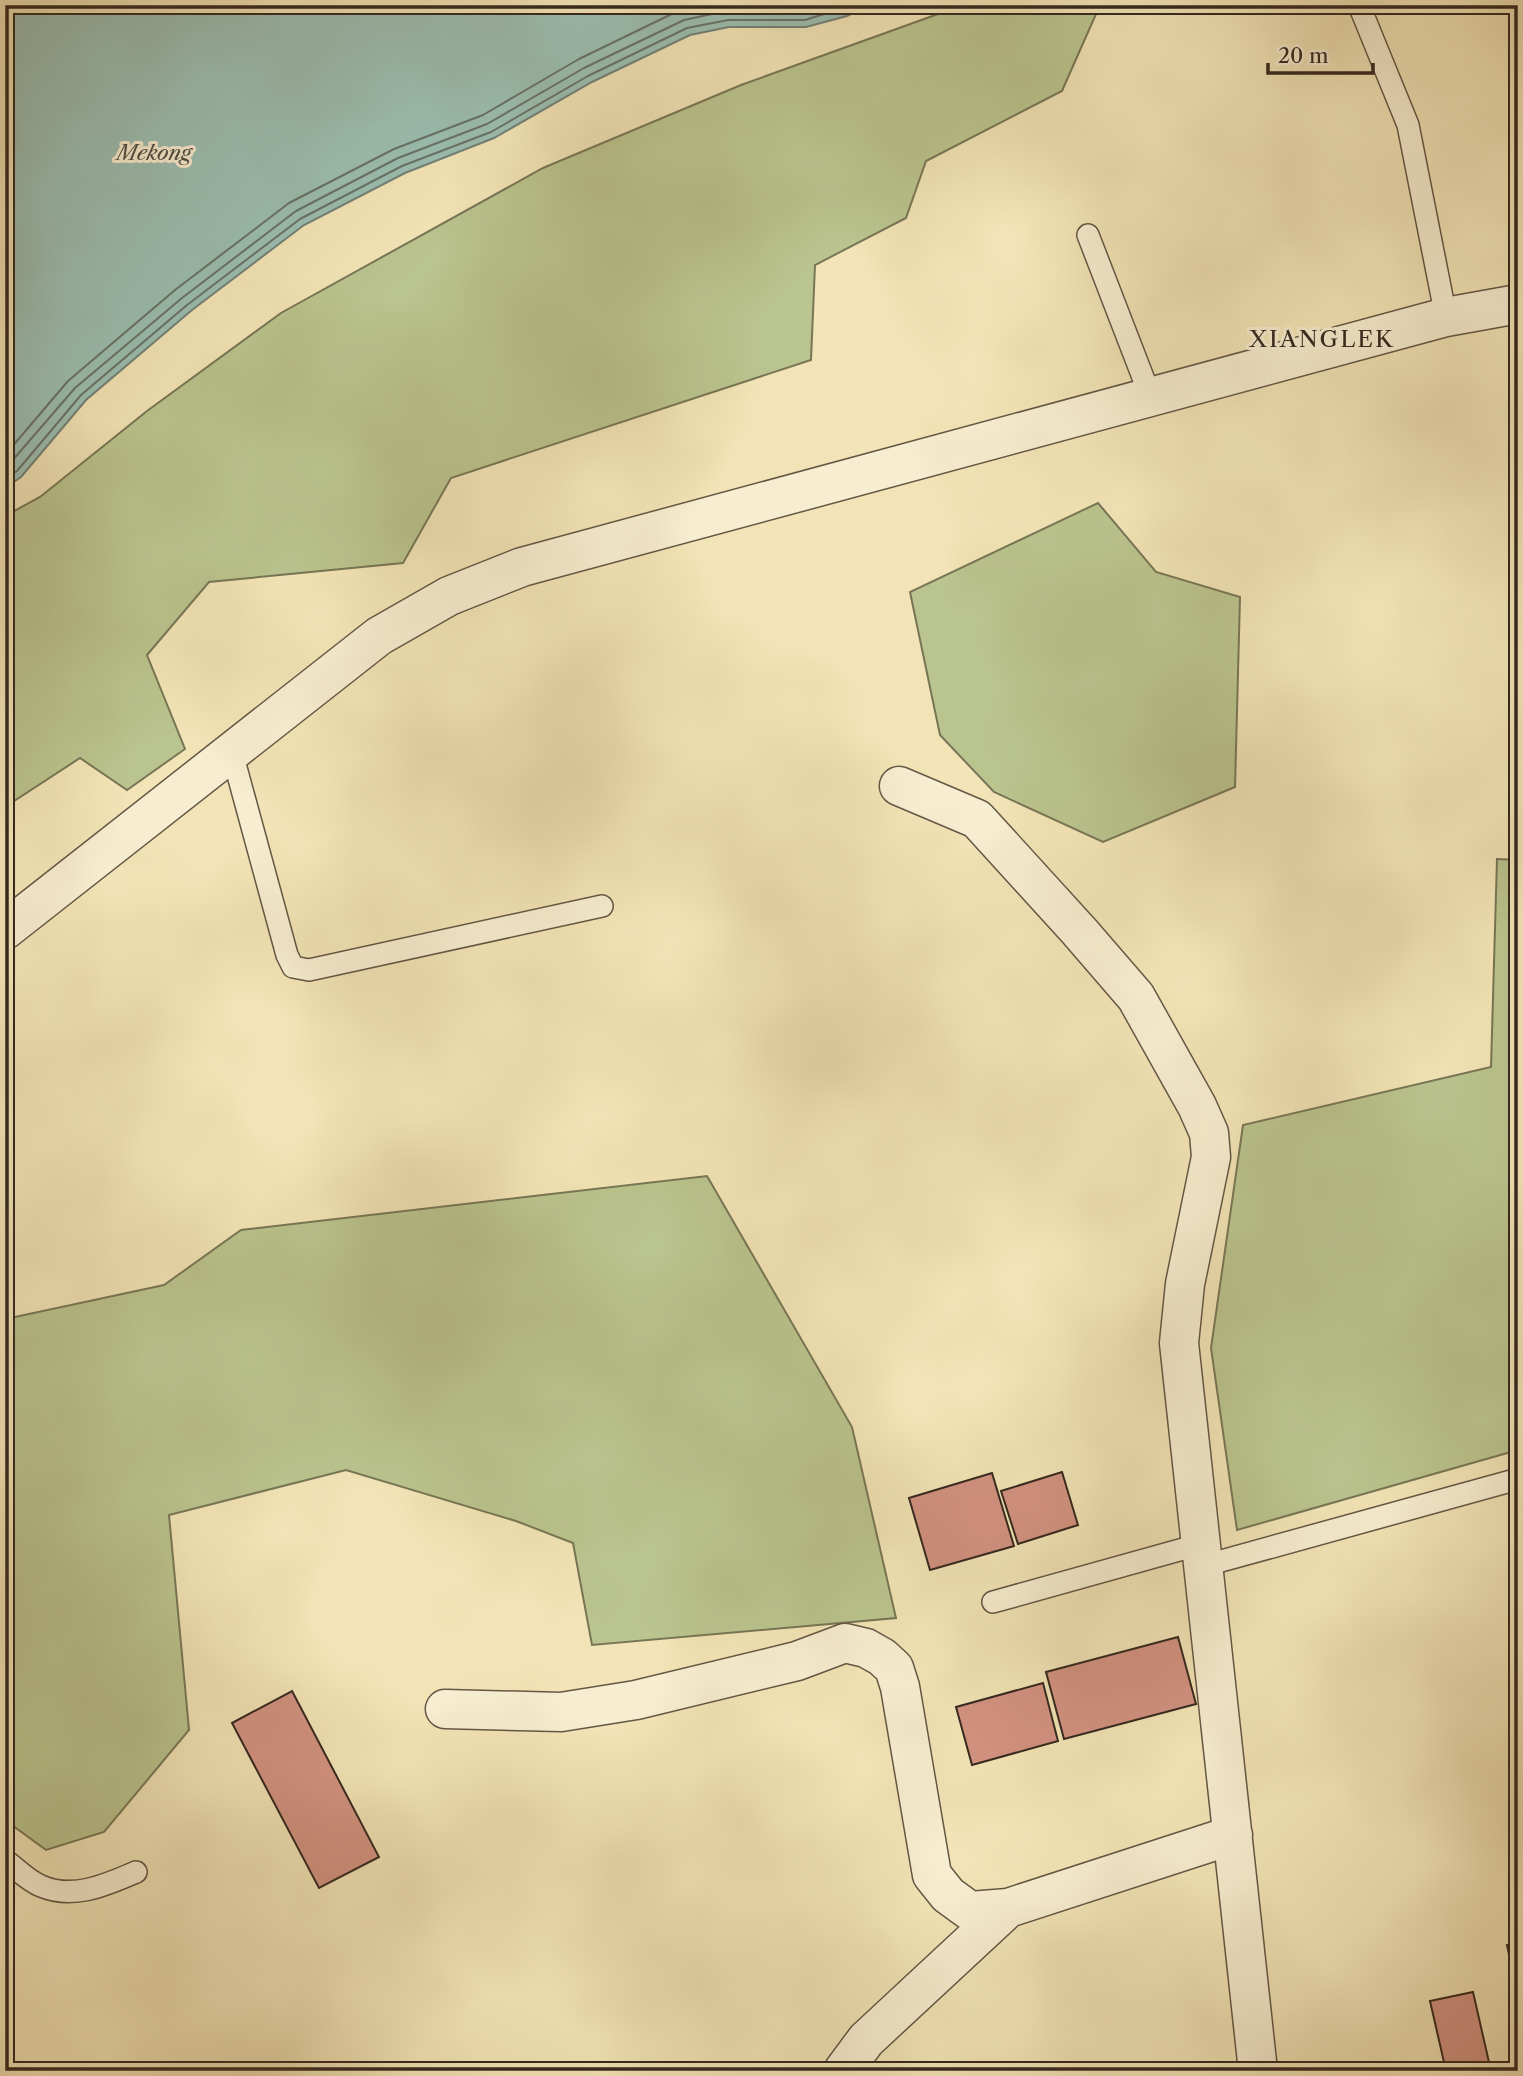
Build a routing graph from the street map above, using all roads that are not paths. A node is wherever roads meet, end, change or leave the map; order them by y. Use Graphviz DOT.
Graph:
graph roads {
  1 [pos="1359,5"];
  2 [pos="1088,235"];
  3 [pos="1518,304"];
  4 [pos="1446,317"];
  5 [pos="1151,398"];
  6 [pos="232,752"];
  7 [pos="899,786"];
  8 [pos="601,906"];
  9 [pos="5,930"];
  10 [pos="1518,1479"];
  11 [pos="1202,1555"];
  12 [pos="993,1602"];
  13 [pos="445,1709"];
  14 [pos="1233,1835"];
  15 [pos="5,1860"];
  16 [pos="135,1872"];
  17 [pos="1008,1908"];
  18 [pos="843,2071"];
  19 [pos="1258,2071"];
  1 -- 4 [label="lane"];
  2 -- 5 [label="lane"];
  3 -- 4 [label="street"];
  4 -- 5 [label="street"];
  5 -- 6 [label="street"];
  6 -- 8 [label="lane"];
  6 -- 9 [label="street"];
  7 -- 11 [label="street"];
  10 -- 11 [label="lane"];
  11 -- 12 [label="lane"];
  11 -- 14 [label="street"];
  13 -- 17 [label="street"];
  14 -- 17 [label="street"];
  14 -- 19 [label="street"];
  15 -- 16 [label="lane"];
  17 -- 18 [label="street"];
}
